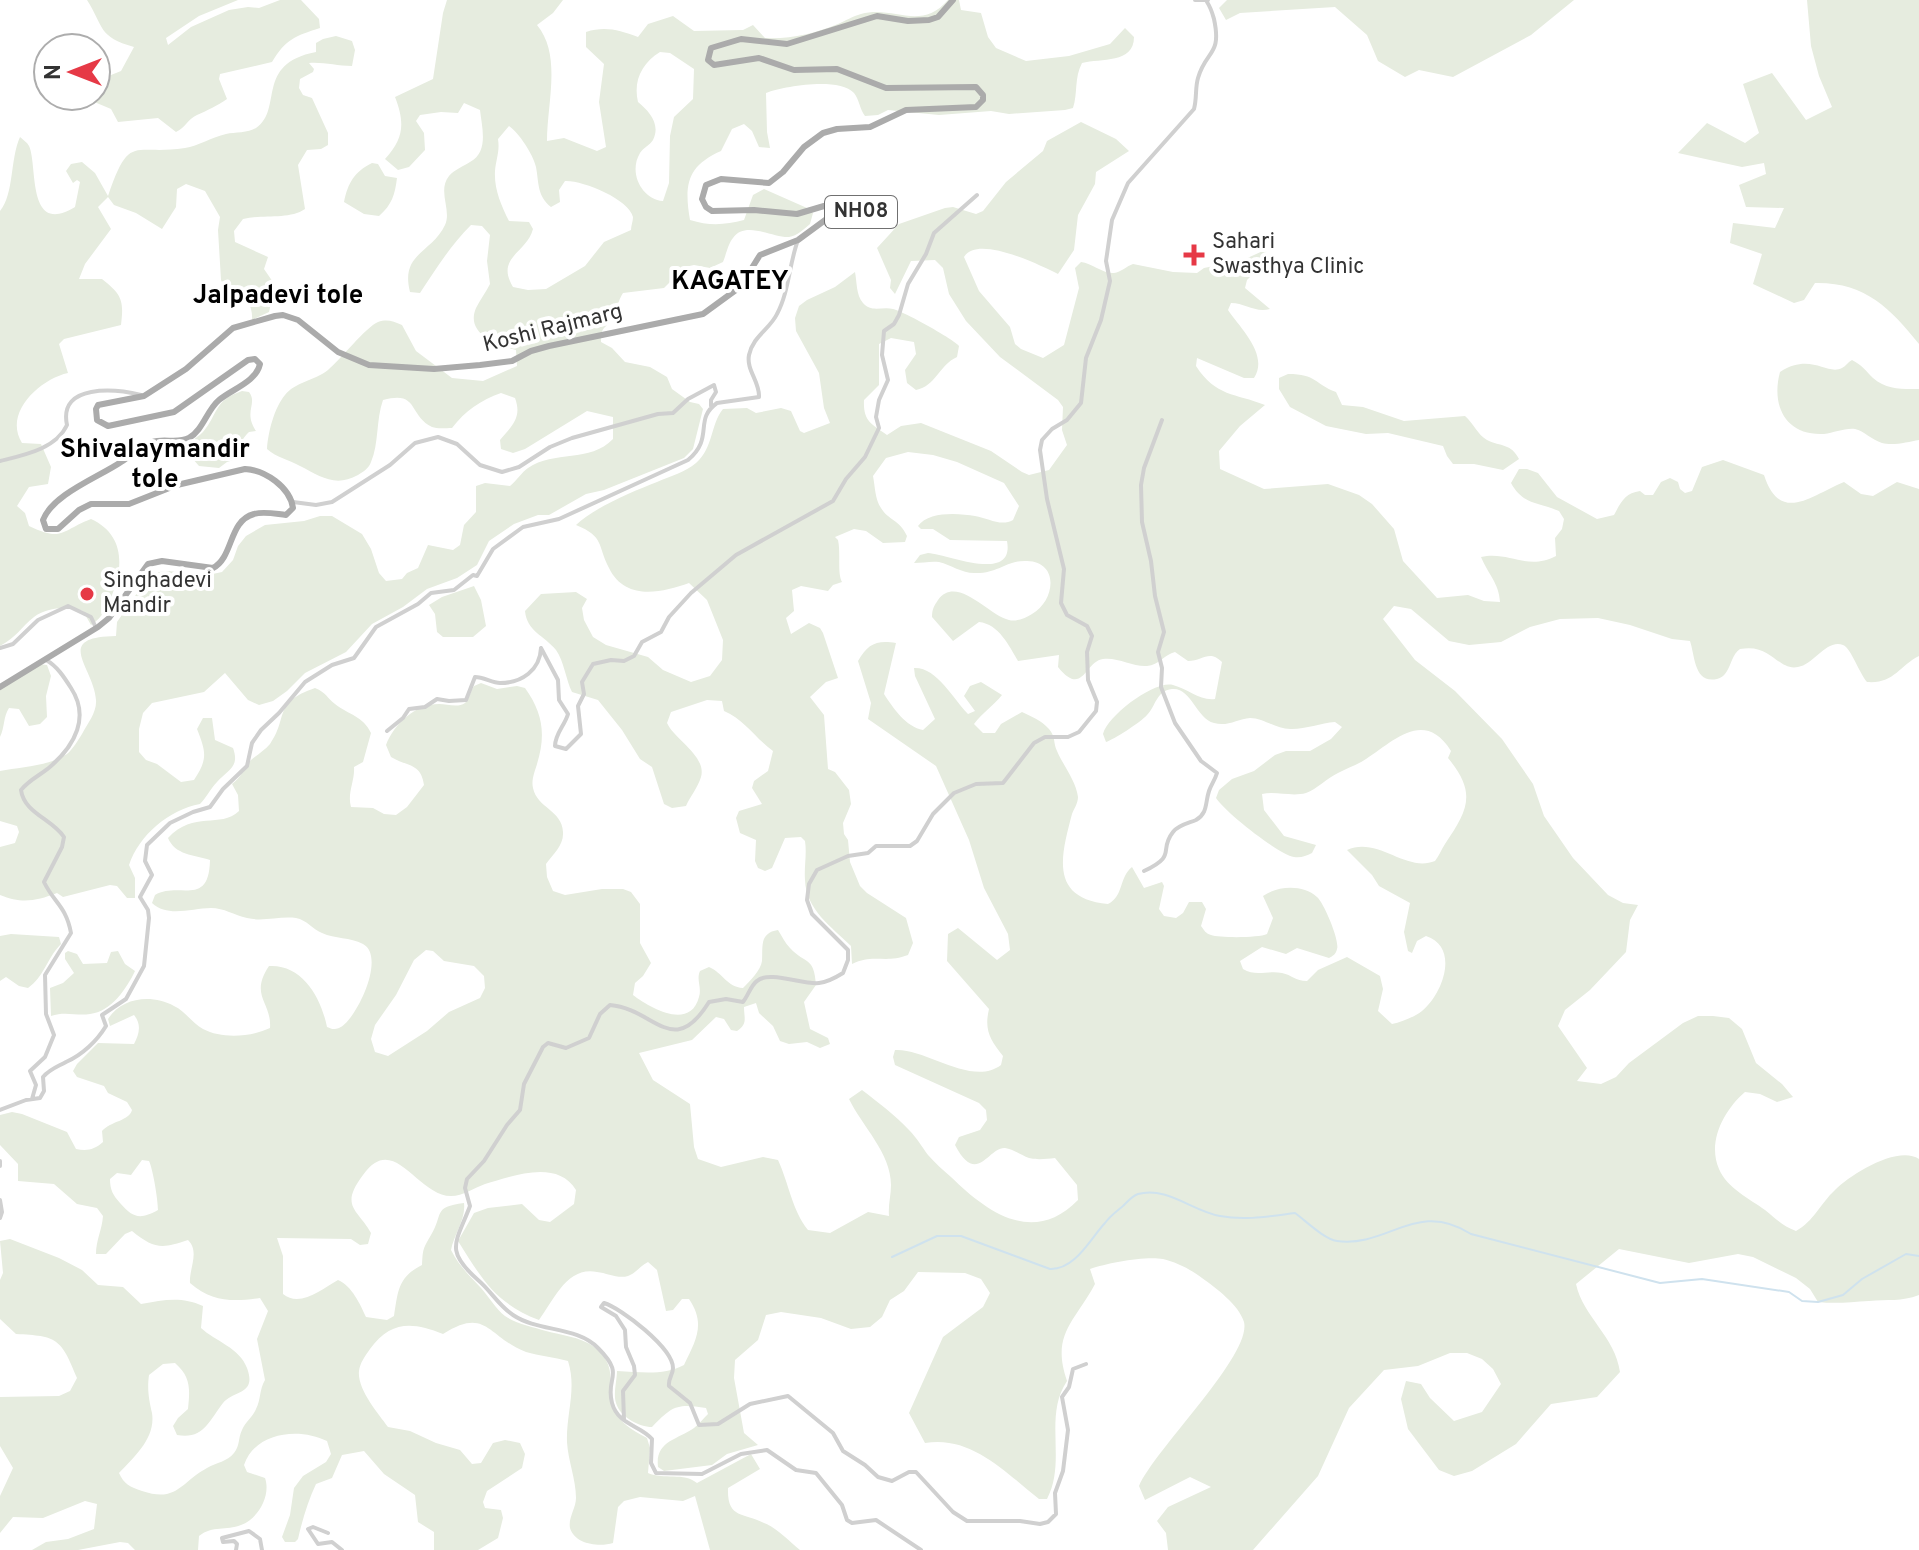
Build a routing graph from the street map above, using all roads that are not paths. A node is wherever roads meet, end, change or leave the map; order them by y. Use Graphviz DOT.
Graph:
graph roads {
  1 [pos="953,0"];
  2 [pos="1195,0"];
  3 [pos="1208,1"];
  4 [pos="977,195"];
  5 [pos="798,240"];
  6 [pos="144,396"];
  7 [pos="712,406"];
  8 [pos="1162,420"];
  9 [pos="0,461"];
  10 [pos="293,502"];
  11 [pos="96,628"];
  12 [pos="0,648"];
  13 [pos="44,658"];
  14 [pos="0,687"];
  15 [pos="387,731"];
  16 [pos="1144,871"];
  17 [pos="32,1099"];
  18 [pos="0,1110"];
  19 [pos="0,1200"];
  20 [pos="0,1218"];
  21 [pos="1086,1364"];
  22 [pos="625,1422"];
  23 [pos="328,1533"];
  24 [pos="236,1550"];
  25 [pos="262,1550"];
  26 [pos="342,1550"];
  27 [pos="921,1550"];
  1 -- 5 [label="main road, Koshi Rajmarg / NH08"];
  2 -- 3 [label="street"];
  3 -- 22 [label="street"];
  4 -- 15 [label="street"];
  5 -- 6 [label="main road, Koshi Rajmarg / NH08"];
  5 -- 7 [label="street"];
  6 -- 9 [label="street"];
  6 -- 10 [label="main road, Koshi Rajmarg / NH08"];
  7 -- 10 [label="street"];
  7 -- 17 [label="street"];
  8 -- 16 [label="street"];
  10 -- 11 [label="main road"];
  11 -- 12 [label="street"];
  11 -- 13 [label="main road"];
  13 -- 14 [label="main road"];
  13 -- 17 [label="street"];
  17 -- 18 [label="street"];
  19 -- 20 [label="street"];
  21 -- 22 [label="street"];
  22 -- 27 [label="street"];
  23 -- 26 [label="street"];
  24 -- 25 [label="street"];
}
